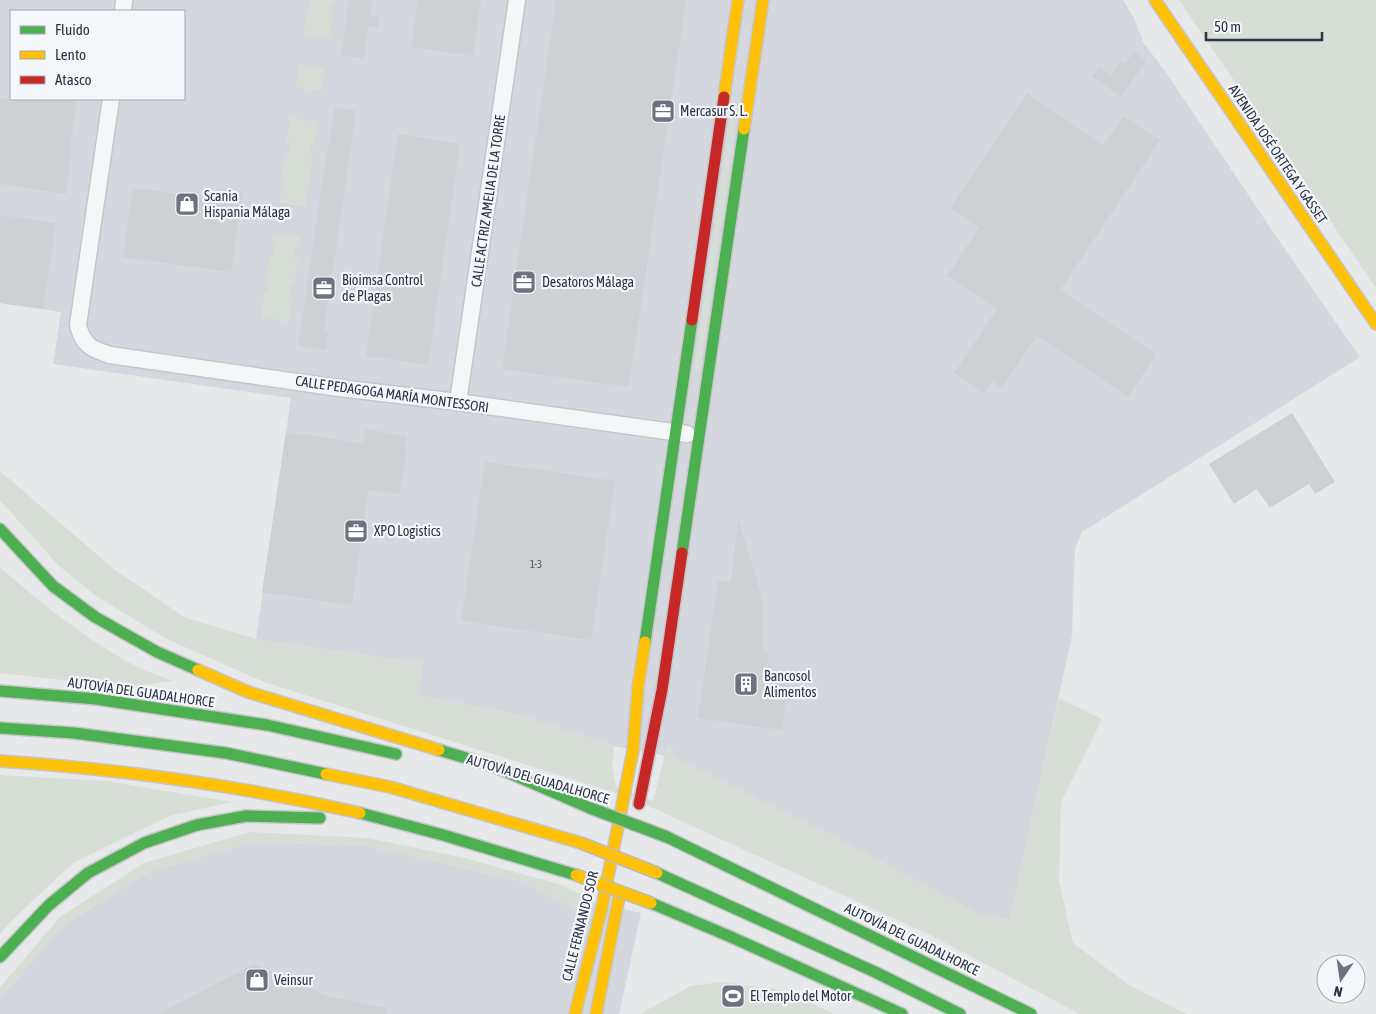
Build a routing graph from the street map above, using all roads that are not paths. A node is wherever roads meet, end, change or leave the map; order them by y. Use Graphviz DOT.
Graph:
graph roads {
  1 [pos="517,0"];
  2 [pos="738,0"];
  3 [pos="763,0"];
  4 [pos="1155,0"];
  5 [pos="111,100"];
  6 [pos="1376,324"];
  7 [pos="458,402"];
  8 [pos="676,433"];
  9 [pos="699,435"];
  10 [pos="0,529"];
  11 [pos="10,557"];
  12 [pos="53,586"];
  13 [pos="0,691"];
  14 [pos="0,728"];
  15 [pos="410,758"];
  16 [pos="0,760"];
  17 [pos="505,784"];
  18 [pos="590,808"];
  19 [pos="332,820"];
  20 [pos="360,825"];
  21 [pos="466,842"];
  22 [pos="0,957"];
  23 [pos="575,1014"];
  24 [pos="596,1014"];
  25 [pos="902,1014"];
  26 [pos="960,1014"];
  27 [pos="1031,1014"];
  1 -- 7 [label="street, CALLE ACTRIZ AMELIA DE LA TORRE"];
  2 -- 8 [label="main road, CALLE FERNANDO SOR"];
  3 -- 9 [label="main road"];
  4 -- 6 [label="main road, AVENIDA JOSÉ ORTEGA Y GASSET"];
  5 -- 7 [label="street, CALLE PEDAGOGA MARÍA MONTESSORI"];
  7 -- 8 [label="street, CALLE PEDAGOGA MARÍA MONTESSORI"];
  8 -- 9 [label="street, CALLE PEDAGOGA MARÍA MONTESSORI"];
  8 -- 23 [label="main road, CALLE FERNANDO SOR"];
  9 -- 24 [label="main road"];
  10 -- 12 [label="main road"];
  11 -- 12 [label="main road"];
  12 -- 18 [label="main road"];
  13 -- 15 [label="main road, AUTOVÍA DEL GUADALHORCE"];
  14 -- 26 [label="main road, bridge"];
  16 -- 21 [label="main road"];
  17 -- 18 [label="main road, AUTOVÍA DEL GUADALHORCE"];
  18 -- 27 [label="main road, AUTOVÍA DEL GUADALHORCE, bridge"];
  19 -- 22 [label="main road"];
  20 -- 21 [label="main road"];
  21 -- 25 [label="main road, bridge"];
}
